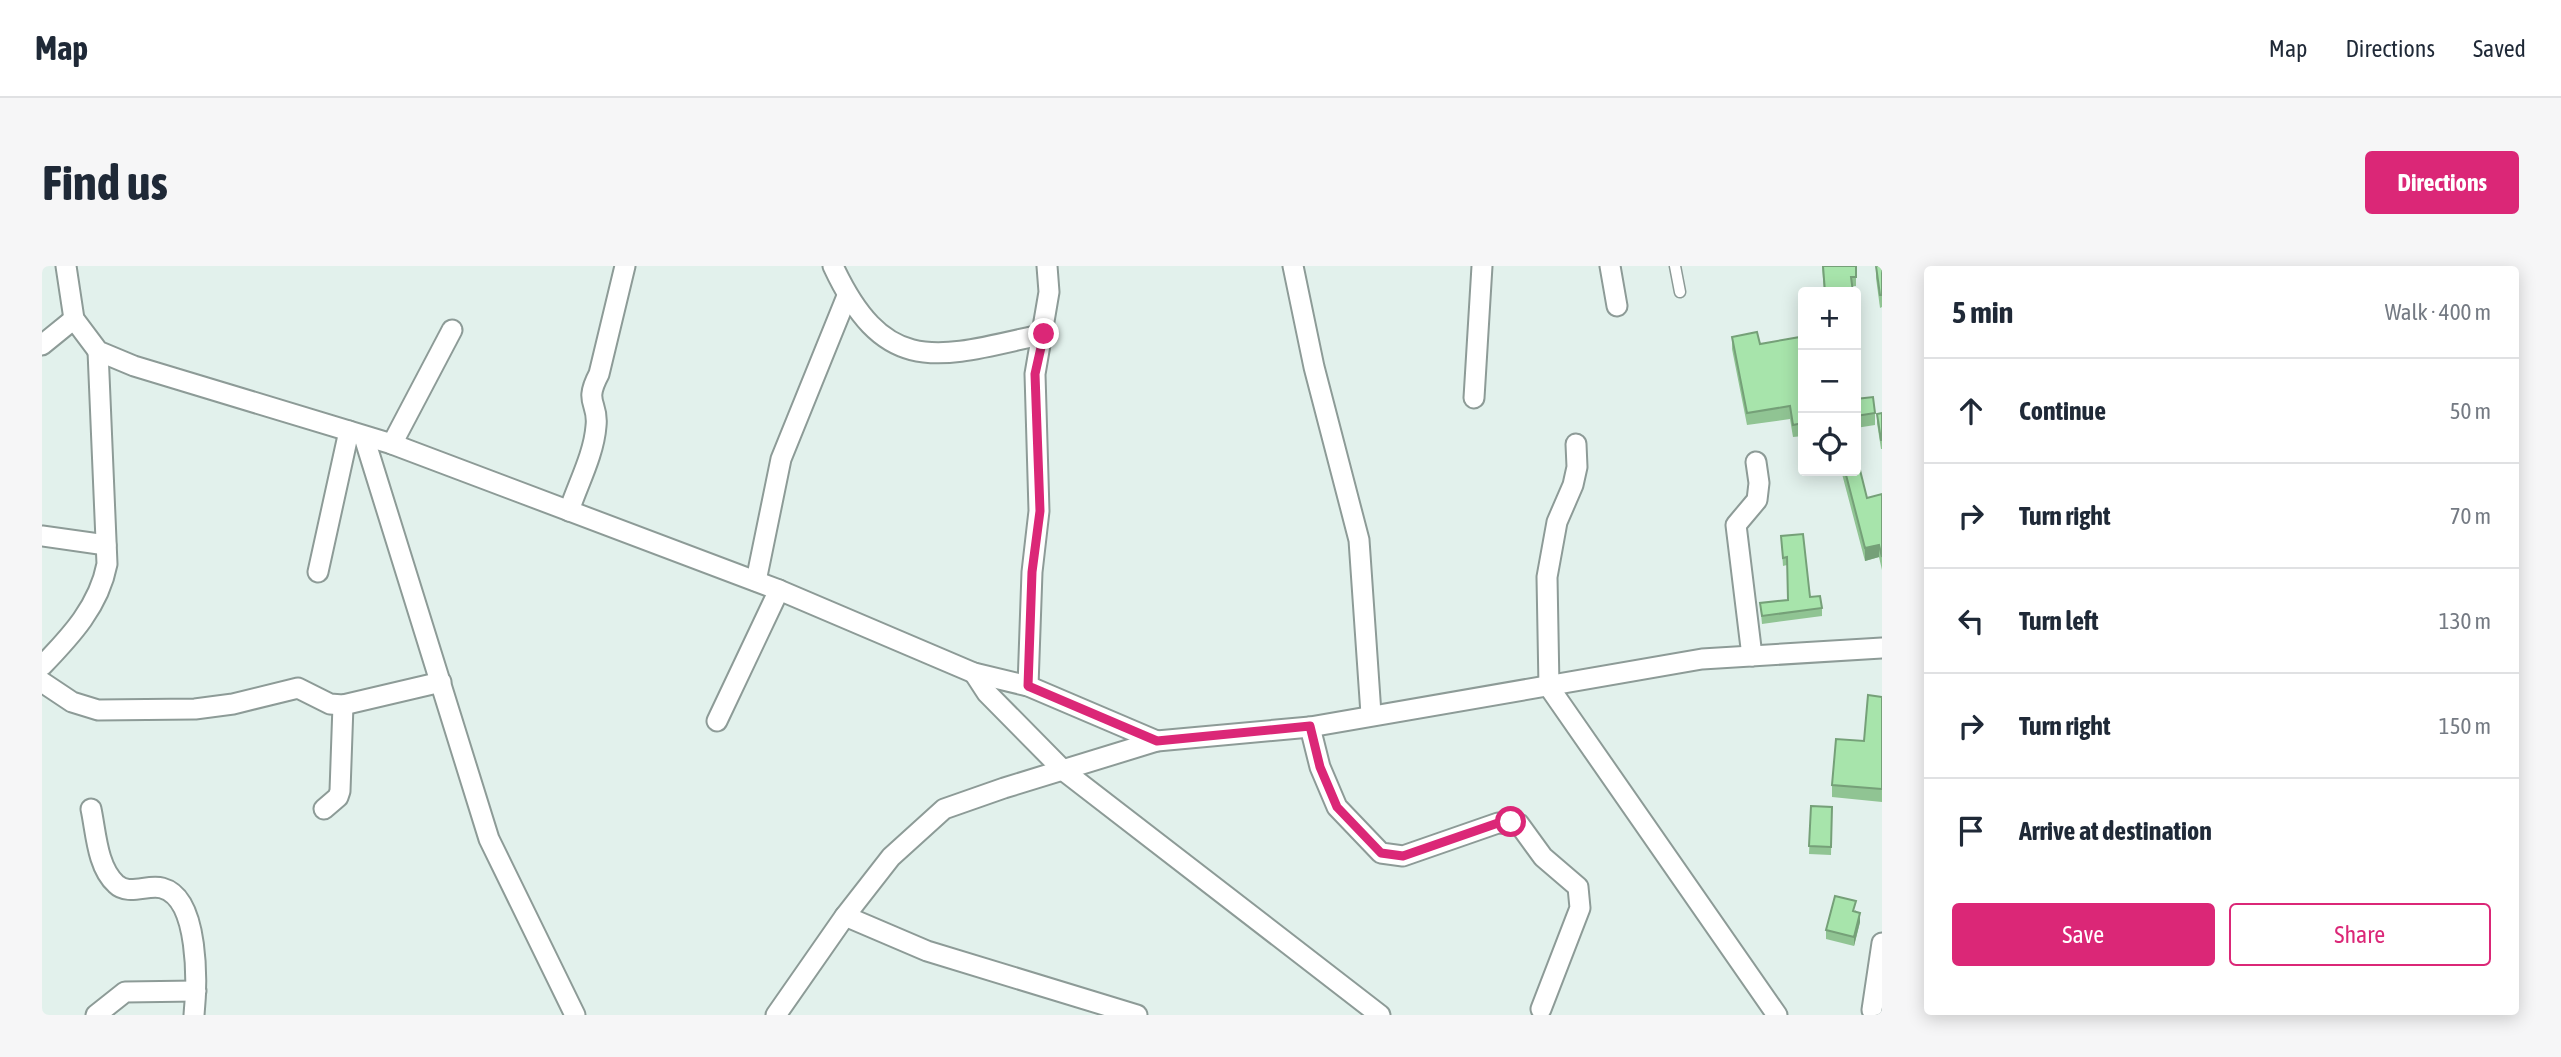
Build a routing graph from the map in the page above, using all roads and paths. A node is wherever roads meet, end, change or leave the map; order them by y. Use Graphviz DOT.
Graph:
graph roads {
  1 [pos="66,266"];
  2 [pos="625,266"];
  3 [pos="833,266"];
  4 [pos="1047,266"];
  5 [pos="1293,266"];
  6 [pos="1482,266"];
  7 [pos="1610,266"];
  8 [pos="1675,266"];
  9 [pos="1680,292"];
  10 [pos="847,296"];
  11 [pos="1617,306"];
  12 [pos="74,319"];
  13 [pos="453,331"];
  14 [pos="1044,334"];
  15 [pos="42,345"];
  16 [pos="98,351"];
  17 [pos="1475,398"];
  18 [pos="356,434"];
  19 [pos="1576,443"];
  20 [pos="392,444"];
  21 [pos="1756,462"];
  22 [pos="569,511"];
  23 [pos="42,537"];
  24 [pos="106,545"];
  25 [pos="318,572"];
  26 [pos="755,581"];
  27 [pos="779,590"];
  28 [pos="1882,648"];
  29 [pos="1752,656"];
  30 [pos="42,666"];
  31 [pos="974,673"];
  32 [pos="42,682"];
  33 [pos="440,682"];
  34 [pos="1028,686"];
  35 [pos="1549,687"];
  36 [pos="344,705"];
  37 [pos="1371,714"];
  38 [pos="717,721"];
  39 [pos="1310,726"];
  40 [pos="1157,741"];
  41 [pos="1064,771"];
  42 [pos="91,809"];
  43 [pos="324,809"];
  44 [pos="845,916"];
  45 [pos="1882,943"];
  46 [pos="196,991"];
  47 [pos="1541,1009"];
  48 [pos="1872,1010"];
  49 [pos="96,1015"];
  50 [pos="194,1015"];
  51 [pos="575,1015"];
  52 [pos="776,1015"];
  53 [pos="1137,1015"];
  54 [pos="1380,1015"];
  55 [pos="1777,1015"];
  1 -- 12 [label="street"];
  2 -- 22 [label="street"];
  3 -- 10 [label="street"];
  4 -- 14 [label="street"];
  5 -- 37 [label="street"];
  6 -- 17 [label="street"];
  7 -- 11 [label="street"];
  8 -- 9 [label="lane"];
  10 -- 14 [label="street"];
  10 -- 26 [label="street"];
  12 -- 15 [label="street"];
  12 -- 16 [label="street"];
  13 -- 20 [label="street"];
  14 -- 34 [label="street"];
  16 -- 18 [label="street"];
  16 -- 24 [label="street"];
  18 -- 20 [label="street"];
  18 -- 25 [label="street"];
  18 -- 33 [label="street"];
  19 -- 35 [label="street"];
  20 -- 22 [label="street"];
  21 -- 29 [label="street"];
  22 -- 26 [label="street"];
  23 -- 24 [label="street"];
  24 -- 30 [label="street"];
  26 -- 27 [label="street"];
  27 -- 31 [label="street"];
  27 -- 38 [label="street"];
  28 -- 29 [label="street"];
  29 -- 35 [label="street"];
  31 -- 34 [label="street"];
  31 -- 41 [label="street"];
  32 -- 36 [label="street"];
  33 -- 36 [label="street"];
  33 -- 51 [label="street"];
  34 -- 40 [label="street"];
  35 -- 37 [label="street"];
  35 -- 55 [label="street"];
  36 -- 43 [label="street"];
  37 -- 39 [label="street"];
  39 -- 40 [label="street"];
  39 -- 47 [label="street"];
  40 -- 41 [label="street"];
  41 -- 44 [label="street"];
  41 -- 54 [label="street"];
  42 -- 46 [label="street"];
  44 -- 52 [label="street"];
  44 -- 53 [label="street"];
  45 -- 48 [label="street"];
  46 -- 49 [label="street"];
  46 -- 50 [label="street"];
}
